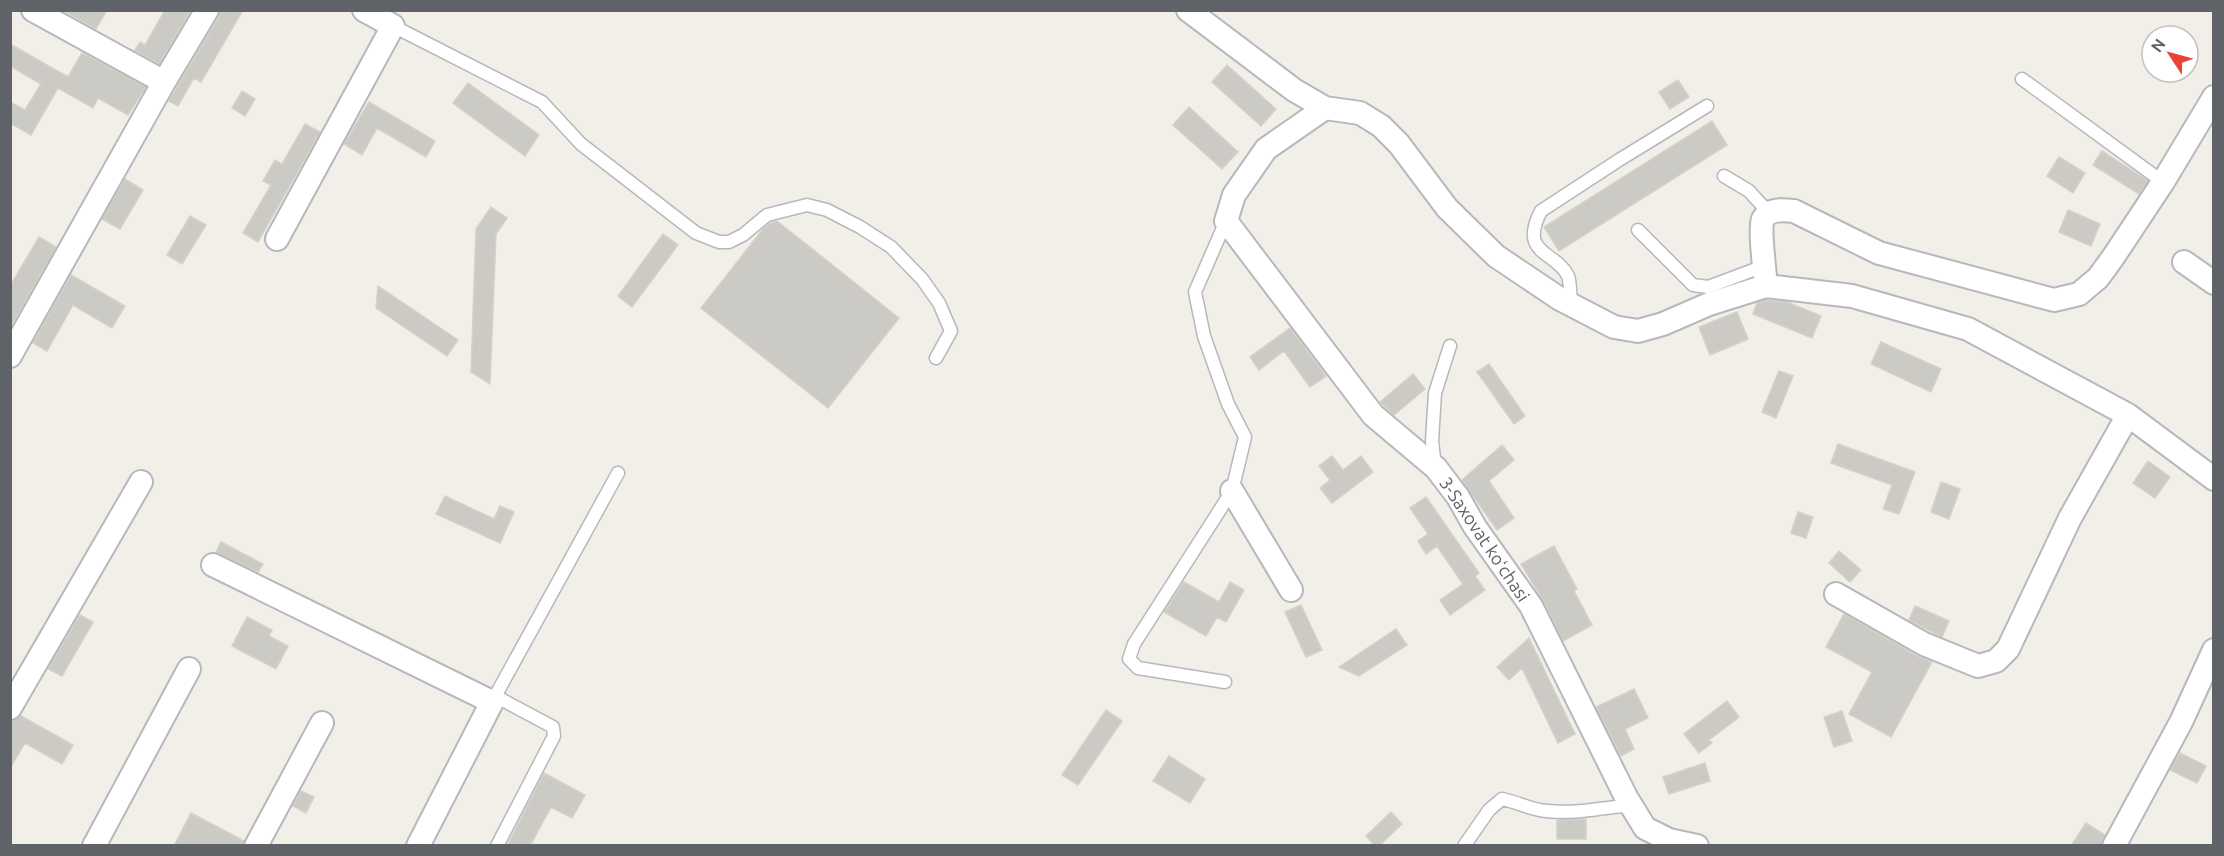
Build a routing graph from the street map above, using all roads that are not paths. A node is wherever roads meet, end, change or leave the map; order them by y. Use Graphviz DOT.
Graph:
graph roads {
  1 [pos="33,10"];
  2 [pos="207,10"];
  3 [pos="364,10"];
  4 [pos="1188,10"];
  5 [pos="393,26"];
  6 [pos="2022,79"];
  7 [pos="164,82"];
  8 [pos="2214,97"];
  9 [pos="1707,106"];
  10 [pos="1325,108"];
  11 [pos="1724,176"];
  12 [pos="2163,182"];
  13 [pos="1769,213"];
  14 [pos="1226,221"];
  15 [pos="1638,230"];
  16 [pos="277,239"];
  17 [pos="2184,262"];
  18 [pos="1765,276"];
  19 [pos="2214,283"];
  20 [pos="1570,304"];
  21 [pos="1450,346"];
  22 [pos="10,356"];
  23 [pos="936,358"];
  24 [pos="2128,415"];
  25 [pos="1436,468"];
  26 [pos="618,473"];
  27 [pos="2214,479"];
  28 [pos="141,482"];
  29 [pos="1232,491"];
  30 [pos="213,565"];
  31 [pos="1291,590"];
  32 [pos="1836,594"];
  33 [pos="2214,650"];
  34 [pos="189,669"];
  35 [pos="1225,682"];
  36 [pos="493,699"];
  37 [pos="10,708"];
  38 [pos="322,723"];
  39 [pos="1631,805"];
  40 [pos="1640,837"];
  41 [pos="94,846"];
  42 [pos="256,846"];
  43 [pos="418,846"];
  44 [pos="497,846"];
  45 [pos="1464,846"];
  46 [pos="1697,846"];
  47 [pos="2114,846"];
  1 -- 7 [label="street"];
  2 -- 7 [label="street"];
  3 -- 5 [label="street"];
  4 -- 10 [label="street"];
  5 -- 16 [label="street"];
  5 -- 23 [label="lane"];
  6 -- 12 [label="lane"];
  7 -- 22 [label="street"];
  8 -- 12 [label="street"];
  9 -- 20 [label="lane"];
  10 -- 14 [label="street"];
  10 -- 20 [label="street"];
  11 -- 13 [label="lane"];
  12 -- 13 [label="street"];
  13 -- 18 [label="street"];
  14 -- 25 [label="street, 3-Saxovat koʻchasi"];
  14 -- 29 [label="lane"];
  15 -- 18 [label="lane"];
  17 -- 19 [label="street"];
  18 -- 20 [label="street"];
  18 -- 24 [label="street"];
  21 -- 25 [label="lane"];
  24 -- 27 [label="street"];
  24 -- 32 [label="street"];
  25 -- 39 [label="street, 3-Saxovat koʻchasi"];
  26 -- 36 [label="lane"];
  28 -- 37 [label="street"];
  29 -- 31 [label="street"];
  29 -- 35 [label="lane"];
  30 -- 36 [label="street"];
  33 -- 47 [label="street"];
  34 -- 41 [label="street"];
  36 -- 43 [label="street"];
  36 -- 44 [label="lane"];
  38 -- 42 [label="street"];
  39 -- 40 [label="street, 3-Saxovat koʻchasi"];
  39 -- 45 [label="lane"];
  40 -- 46 [label="street"];
}
